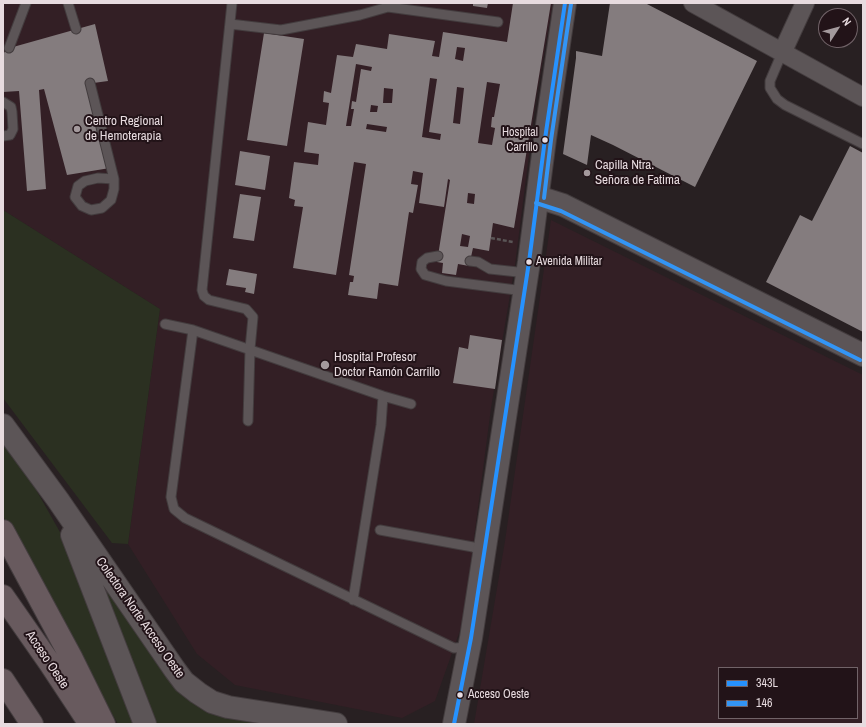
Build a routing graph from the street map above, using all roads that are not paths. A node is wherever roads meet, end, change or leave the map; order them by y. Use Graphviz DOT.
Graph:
graph roads {
  1 [pos="26,3"];
  2 [pos="68,3"];
  3 [pos="232,3"];
  4 [pos="565,3"];
  5 [pos="693,3"];
  6 [pos="805,3"];
  7 [pos="387,5"];
  8 [pos="498,22"];
  9 [pos="230,24"];
  10 [pos="76,29"];
  11 [pos="9,48"];
  12 [pos="782,53"];
  13 [pos="90,83"];
  14 [pos="863,97"];
  15 [pos="3,102"];
  16 [pos="3,136"];
  17 [pos="863,144"];
  18 [pos="114,180"];
  19 [pos="538,197"];
  20 [pos="438,256"];
  21 [pos="470,261"];
  22 [pos="525,282"];
  23 [pos="165,324"];
  24 [pos="193,330"];
  25 [pos="250,349"];
  26 [pos="863,354"];
  27 [pos="383,396"];
  28 [pos="411,404"];
  29 [pos="248,421"];
  30 [pos="3,425"];
  31 [pos="58,500"];
  32 [pos="380,530"];
  33 [pos="3,531"];
  34 [pos="483,553"];
  35 [pos="3,596"];
  36 [pos="353,600"];
  37 [pos="469,647"];
  38 [pos="3,680"];
  39 [pos="32,724"];
  40 [pos="90,724"];
  41 [pos="104,724"];
  42 [pos="145,724"];
  43 [pos="336,724"];
  44 [pos="454,724"];
  1 -- 11 [label="lane"];
  2 -- 10 [label="lane"];
  3 -- 9 [label="lane"];
  4 -- 19 [label="street"];
  5 -- 12 [label="street"];
  6 -- 12 [label="street"];
  7 -- 8 [label="lane"];
  7 -- 9 [label="lane"];
  9 -- 25 [label="lane"];
  12 -- 14 [label="street"];
  12 -- 17 [label="lane"];
  13 -- 18 [label="lane"];
  15 -- 16 [label="lane"];
  18 -- 18 [label="lane"];
  19 -- 22 [label="street"];
  19 -- 26 [label="street"];
  20 -- 22 [label="lane"];
  21 -- 22 [label="lane"];
  22 -- 34 [label="street"];
  23 -- 24 [label="lane"];
  24 -- 25 [label="lane"];
  24 -- 36 [label="lane"];
  25 -- 27 [label="lane"];
  25 -- 29 [label="lane"];
  27 -- 28 [label="lane"];
  27 -- 36 [label="lane"];
  30 -- 31 [label="street, Colectora Norte Acceso Oeste"];
  31 -- 42 [label="street"];
  31 -- 43 [label="street, Colectora Norte Acceso Oeste"];
  32 -- 34 [label="lane"];
  33 -- 41 [label="highway"];
  34 -- 37 [label="street"];
  35 -- 40 [label="highway, Acceso Oeste"];
  36 -- 37 [label="lane"];
  37 -- 44 [label="street"];
  38 -- 39 [label="highway"];
}
